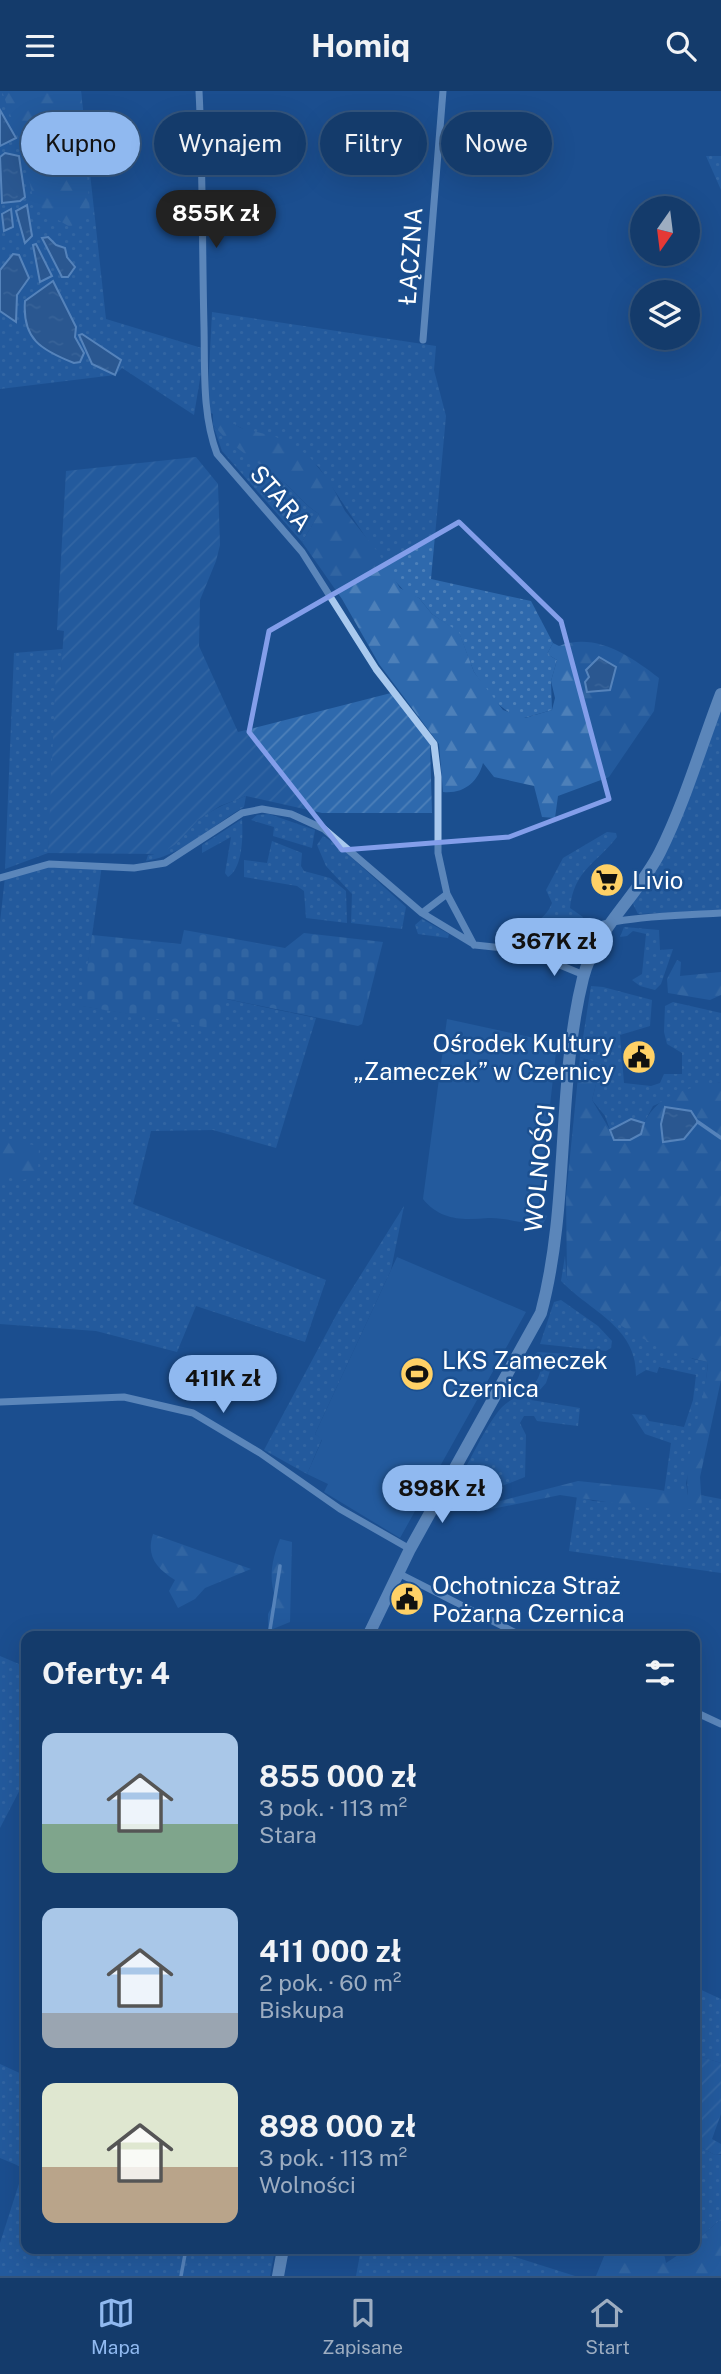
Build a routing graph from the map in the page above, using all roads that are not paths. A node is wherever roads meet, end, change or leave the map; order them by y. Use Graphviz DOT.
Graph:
graph roads {
  1 [pos="199,91"];
  2 [pos="443,91"];
  3 [pos="423,340"];
  4 [pos="721,694"];
  5 [pos="0,878"];
  6 [pos="447,894"];
  7 [pos="422,913"];
  8 [pos="721,913"];
  9 [pos="609,923"];
  10 [pos="475,945"];
  11 [pos="539,952"];
  12 [pos="584,975"];
  13 [pos="0,1402"];
  14 [pos="410,1549"];
  15 [pos="398,1573"];
  16 [pos="370,1631"];
  17 [pos="512,1631"];
  18 [pos="700,1714"];
  19 [pos="721,1724"];
  20 [pos="282,2254"];
  21 [pos="278,2276"];
  1 -- 6 [label="street, STARA"];
  2 -- 3 [label="street, ŁĄCZNA"];
  4 -- 9 [label="street, WOLNOŚCI"];
  5 -- 7 [label="street"];
  6 -- 7 [label="street"];
  6 -- 10 [label="street, STARA"];
  7 -- 10 [label="street"];
  8 -- 9 [label="street"];
  9 -- 11 [label="street"];
  9 -- 12 [label="street, WOLNOŚCI"];
  10 -- 11 [label="street"];
  11 -- 12 [label="street"];
  12 -- 14 [label="street, WOLNOŚCI"];
  13 -- 14 [label="street"];
  14 -- 15 [label="street, WOLNOŚCI"];
  15 -- 16 [label="street, WOLNOŚCI"];
  15 -- 17 [label="street"];
  18 -- 19 [label="street"];
  20 -- 21 [label="street"];
}
